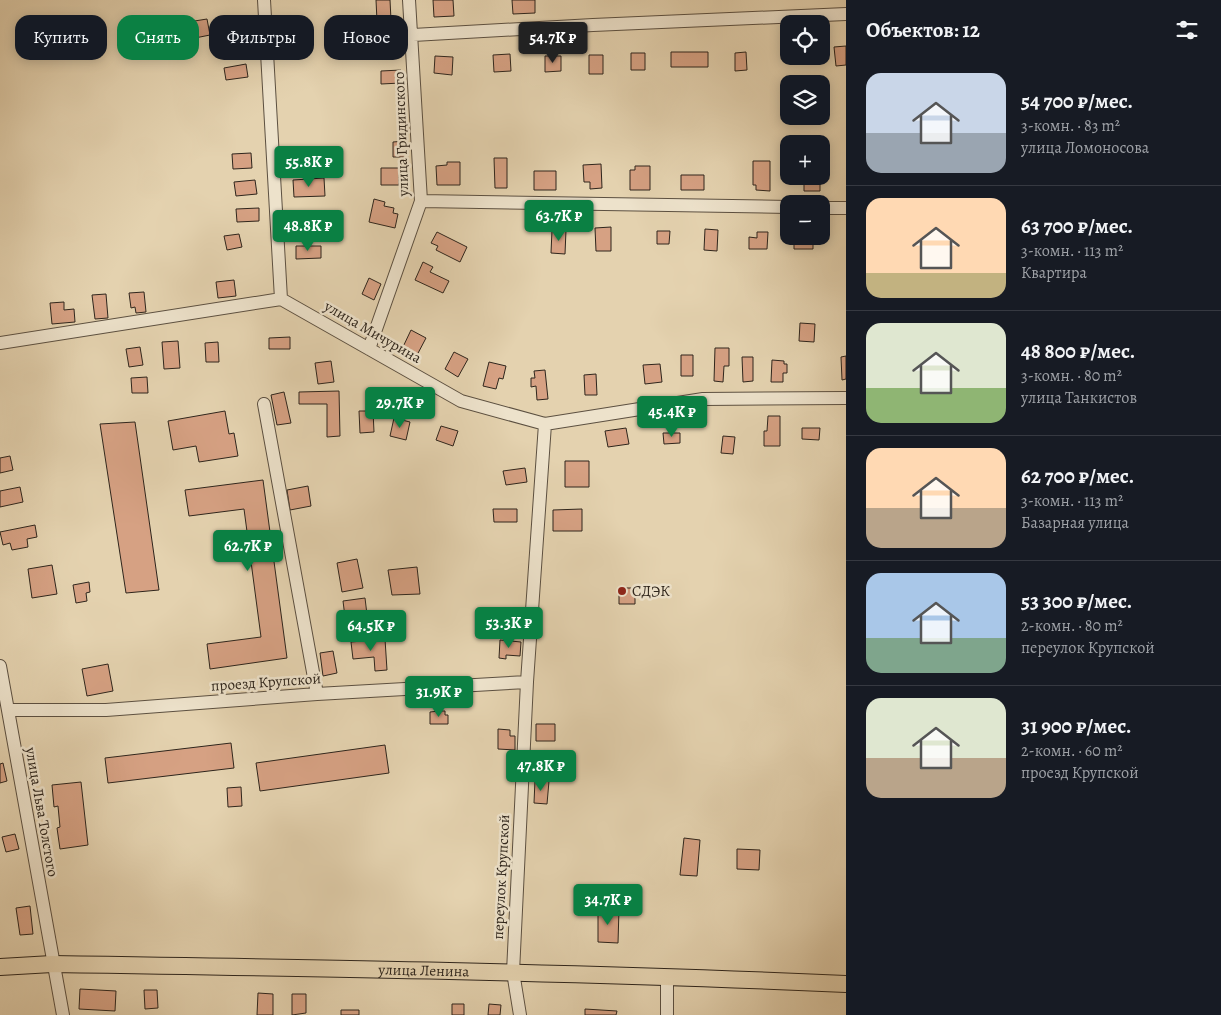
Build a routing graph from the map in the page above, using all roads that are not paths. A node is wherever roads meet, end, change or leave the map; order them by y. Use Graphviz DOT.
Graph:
graph roads {
  1 [pos="264,0"];
  2 [pos="410,0"];
  3 [pos="846,14"];
  4 [pos="413,35"];
  5 [pos="421,202"];
  6 [pos="780,207"];
  7 [pos="830,208"];
  8 [pos="846,208"];
  9 [pos="282,299"];
  10 [pos="0,343"];
  11 [pos="369,349"];
  12 [pos="846,398"];
  13 [pos="264,404"];
  14 [pos="545,424"];
  15 [pos="0,666"];
  16 [pos="527,682"];
  17 [pos="317,694"];
  18 [pos="8,710"];
  19 [pos="52,964"];
  20 [pos="0,967"];
  21 [pos="513,972"];
  22 [pos="667,976"];
  23 [pos="846,984"];
  24 [pos="63,1015"];
  25 [pos="520,1015"];
  26 [pos="668,1015"];
  1 -- 9 [label="street"];
  2 -- 4 [label="street, улица Гридинского"];
  3 -- 4 [label="street"];
  4 -- 5 [label="street, улица Гридинского"];
  5 -- 6 [label="street"];
  5 -- 11 [label="street, улица Гридинского"];
  7 -- 8 [label="street"];
  9 -- 10 [label="street"];
  9 -- 11 [label="street, улица Мичурина"];
  11 -- 14 [label="street, улица Мичурина"];
  12 -- 14 [label="street, улица Мичурина"];
  13 -- 17 [label="street"];
  14 -- 16 [label="street, переулок Крупской"];
  15 -- 18 [label="street, улица Льва Толстого"];
  16 -- 17 [label="street, проезд Крупской"];
  16 -- 21 [label="street, переулок Крупской"];
  17 -- 18 [label="street, проезд Крупской"];
  18 -- 19 [label="street, улица Льва Толстого"];
  19 -- 20 [label="main road, улица Ленина"];
  19 -- 21 [label="main road, улица Ленина"];
  19 -- 24 [label="street, улица Льва Толстого"];
  21 -- 22 [label="main road, улица Ленина"];
  21 -- 25 [label="street, переулок Крупской"];
  22 -- 23 [label="main road, улица Ленина"];
  22 -- 26 [label="street"];
}
